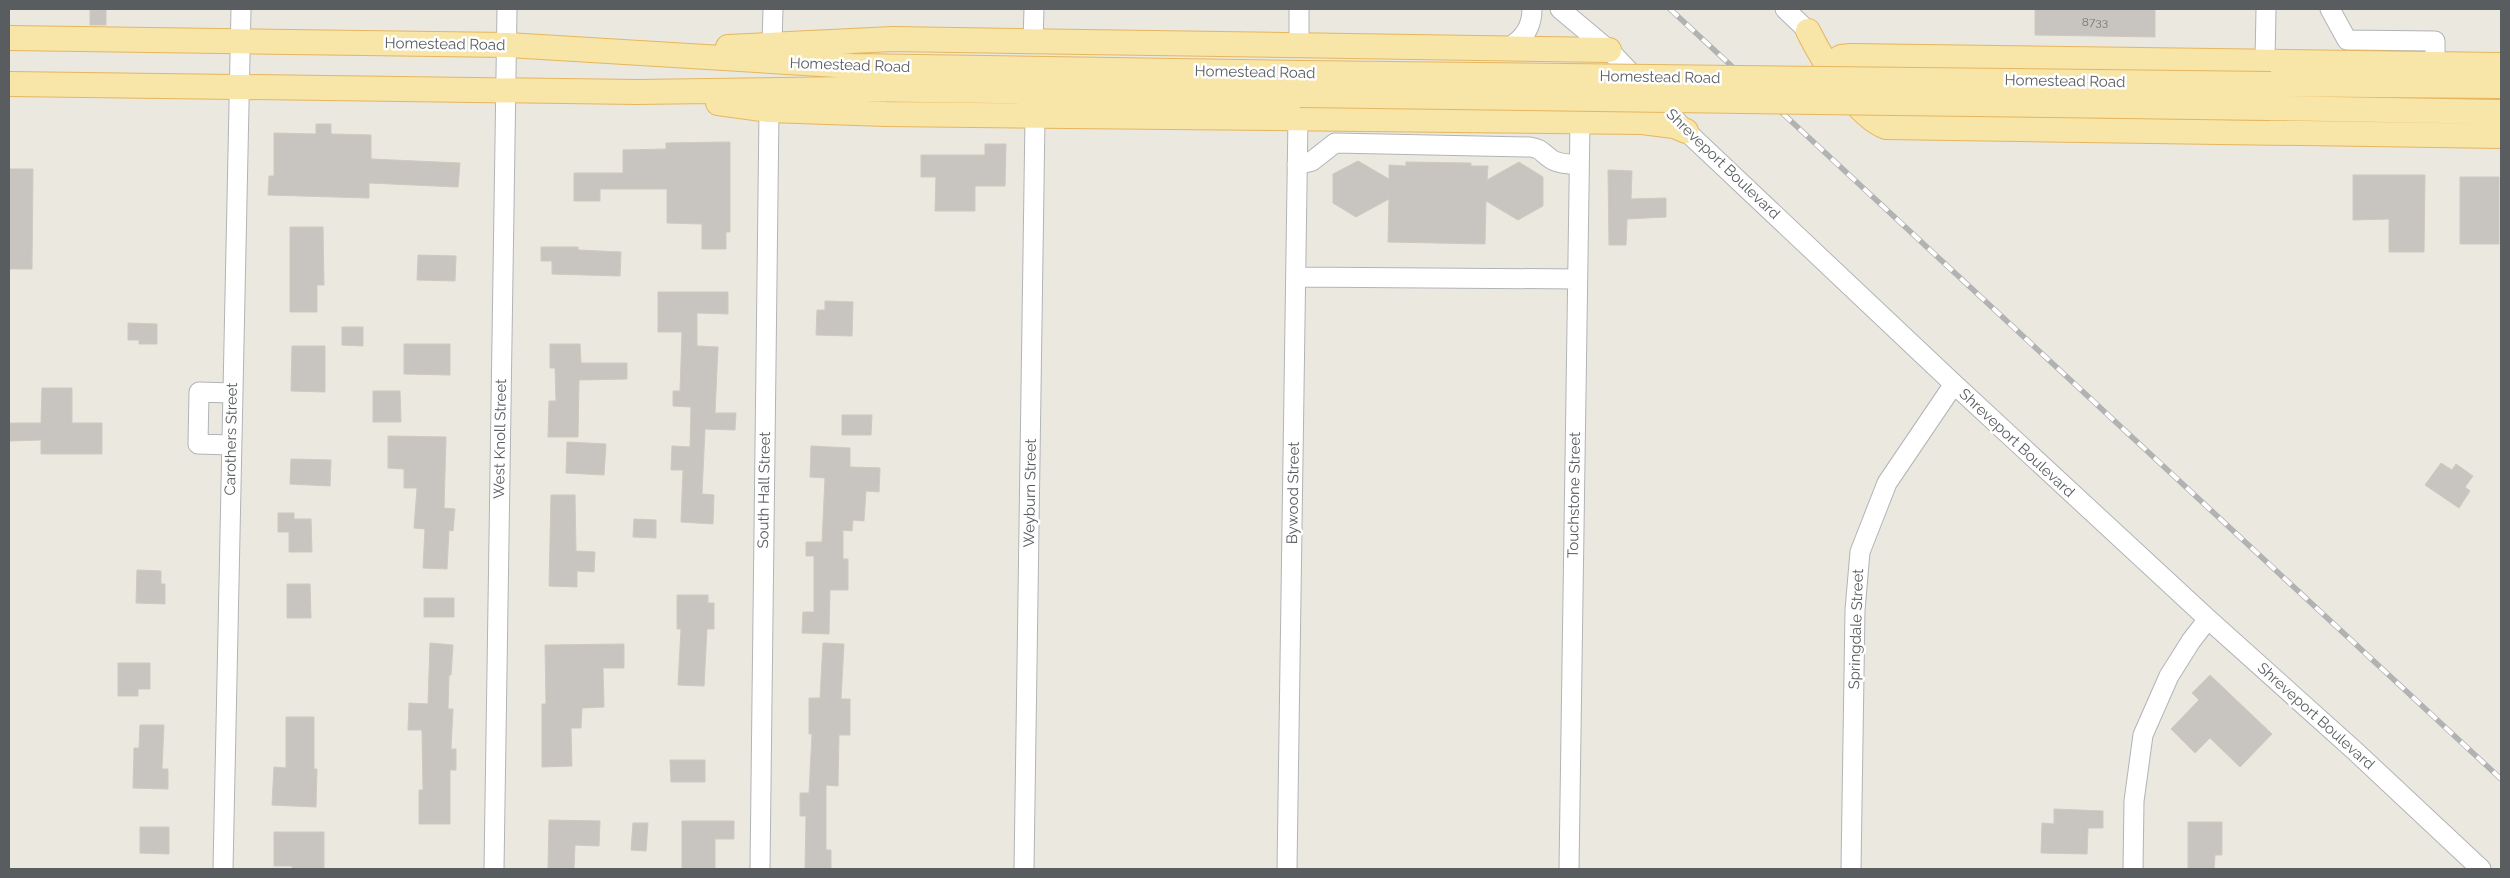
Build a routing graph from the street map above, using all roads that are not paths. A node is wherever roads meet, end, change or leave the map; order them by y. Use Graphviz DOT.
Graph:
graph roads {
  1 [pos="241,9"];
  2 [pos="507,9"];
  3 [pos="772,9"];
  4 [pos="1034,9"];
  5 [pos="1299,9"];
  6 [pos="1532,9"];
  7 [pos="1560,9"];
  8 [pos="1784,9"];
  9 [pos="2266,9"];
  10 [pos="2330,9"];
  11 [pos="1808,31"];
  12 [pos="9,38"];
  13 [pos="241,41"];
  14 [pos="1033,41"];
  15 [pos="772,44"];
  16 [pos="507,45"];
  17 [pos="1299,45"];
  18 [pos="1509,47"];
  19 [pos="1609,50"];
  20 [pos="2346,51"];
  21 [pos="639,54"];
  22 [pos="1851,56"];
  23 [pos="2501,64"];
  24 [pos="1831,71"];
  25 [pos="2268,73"];
  26 [pos="9,84"];
  27 [pos="2501,86"];
  28 [pos="239,88"];
  29 [pos="505,90"];
  30 [pos="637,92"];
  31 [pos="1300,95"];
  32 [pos="1659,102"];
  33 [pos="769,110"];
  34 [pos="2501,112"];
  35 [pos="1035,116"];
  36 [pos="1580,122"];
  37 [pos="1642,122"];
  38 [pos="1686,130"];
  39 [pos="2501,136"];
  40 [pos="1298,165"];
  41 [pos="1579,165"];
  42 [pos="1297,277"];
  43 [pos="1577,279"];
  44 [pos="1954,384"];
  45 [pos="232,393"];
  46 [pos="231,445"];
  47 [pos="2208,619"];
  48 [pos="222,869"];
  49 [pos="494,869"];
  50 [pos="760,869"];
  51 [pos="1024,869"];
  52 [pos="1287,869"];
  53 [pos="1569,869"];
  54 [pos="1852,869"];
  55 [pos="2133,869"];
  56 [pos="2481,869"];
  1 -- 13 [label="street, Carothers Street"];
  2 -- 16 [label="street, West Knoll Street"];
  3 -- 15 [label="street"];
  4 -- 14 [label="street"];
  5 -- 17 [label="street"];
  6 -- 18 [label="street"];
  7 -- 19 [label="street, Shreveport Boulevard"];
  8 -- 11 [label="street"];
  9 -- 25 [label="street"];
  10 -- 20 [label="street"];
  11 -- 22 [label="main road"];
  11 -- 24 [label="main road"];
  12 -- 13 [label="main road, Homestead Road"];
  13 -- 16 [label="main road, Homestead Road"];
  13 -- 28 [label="street, Carothers Street"];
  14 -- 15 [label="main road"];
  14 -- 17 [label="main road"];
  15 -- 21 [label="main road"];
  16 -- 21 [label="main road, Homestead Road"];
  16 -- 29 [label="street, West Knoll Street"];
  17 -- 18 [label="main road"];
  18 -- 19 [label="main road"];
  19 -- 32 [label="street, Shreveport Boulevard"];
  20 -- 23 [label="main road"];
  20 -- 25 [label="main road"];
  21 -- 31 [label="main road, Homestead Road"];
  22 -- 24 [label="main road"];
  22 -- 25 [label="main road"];
  24 -- 39 [label="main road"];
  25 -- 27 [label="main road, Homestead Road"];
  25 -- 31 [label="main road, Homestead Road, bridge"];
  26 -- 28 [label="main road, Homestead Road"];
  28 -- 29 [label="main road, Homestead Road"];
  28 -- 45 [label="street, Carothers Street"];
  29 -- 30 [label="main road, Homestead Road"];
  29 -- 49 [label="street, West Knoll Street"];
  30 -- 31 [label="main road, Homestead Road"];
  30 -- 33 [label="main road"];
  31 -- 34 [label="main road, Homestead Road, bridge"];
  31 -- 35 [label="main road"];
  31 -- 36 [label="main road"];
  31 -- 40 [label="street, Bywood Street"];
  32 -- 37 [label="main road"];
  32 -- 38 [label="street, Shreveport Boulevard"];
  33 -- 35 [label="main road"];
  33 -- 50 [label="street, South Hall Street"];
  35 -- 51 [label="street, Weyburn Street"];
  36 -- 37 [label="main road"];
  36 -- 41 [label="street, Touchstone Street"];
  37 -- 38 [label="main road"];
  38 -- 44 [label="street, Shreveport Boulevard"];
  40 -- 41 [label="street"];
  40 -- 42 [label="street, Bywood Street"];
  41 -- 43 [label="street, Touchstone Street"];
  42 -- 43 [label="street"];
  42 -- 52 [label="street, Bywood Street"];
  43 -- 53 [label="street, Touchstone Street"];
  44 -- 47 [label="street, Shreveport Boulevard"];
  44 -- 54 [label="street, Springdale Street"];
  45 -- 46 [label="street, Carothers Street"];
  45 -- 46 [label="street"];
  46 -- 48 [label="street, Carothers Street"];
  47 -- 55 [label="street"];
  47 -- 56 [label="street, Shreveport Boulevard"];
}
